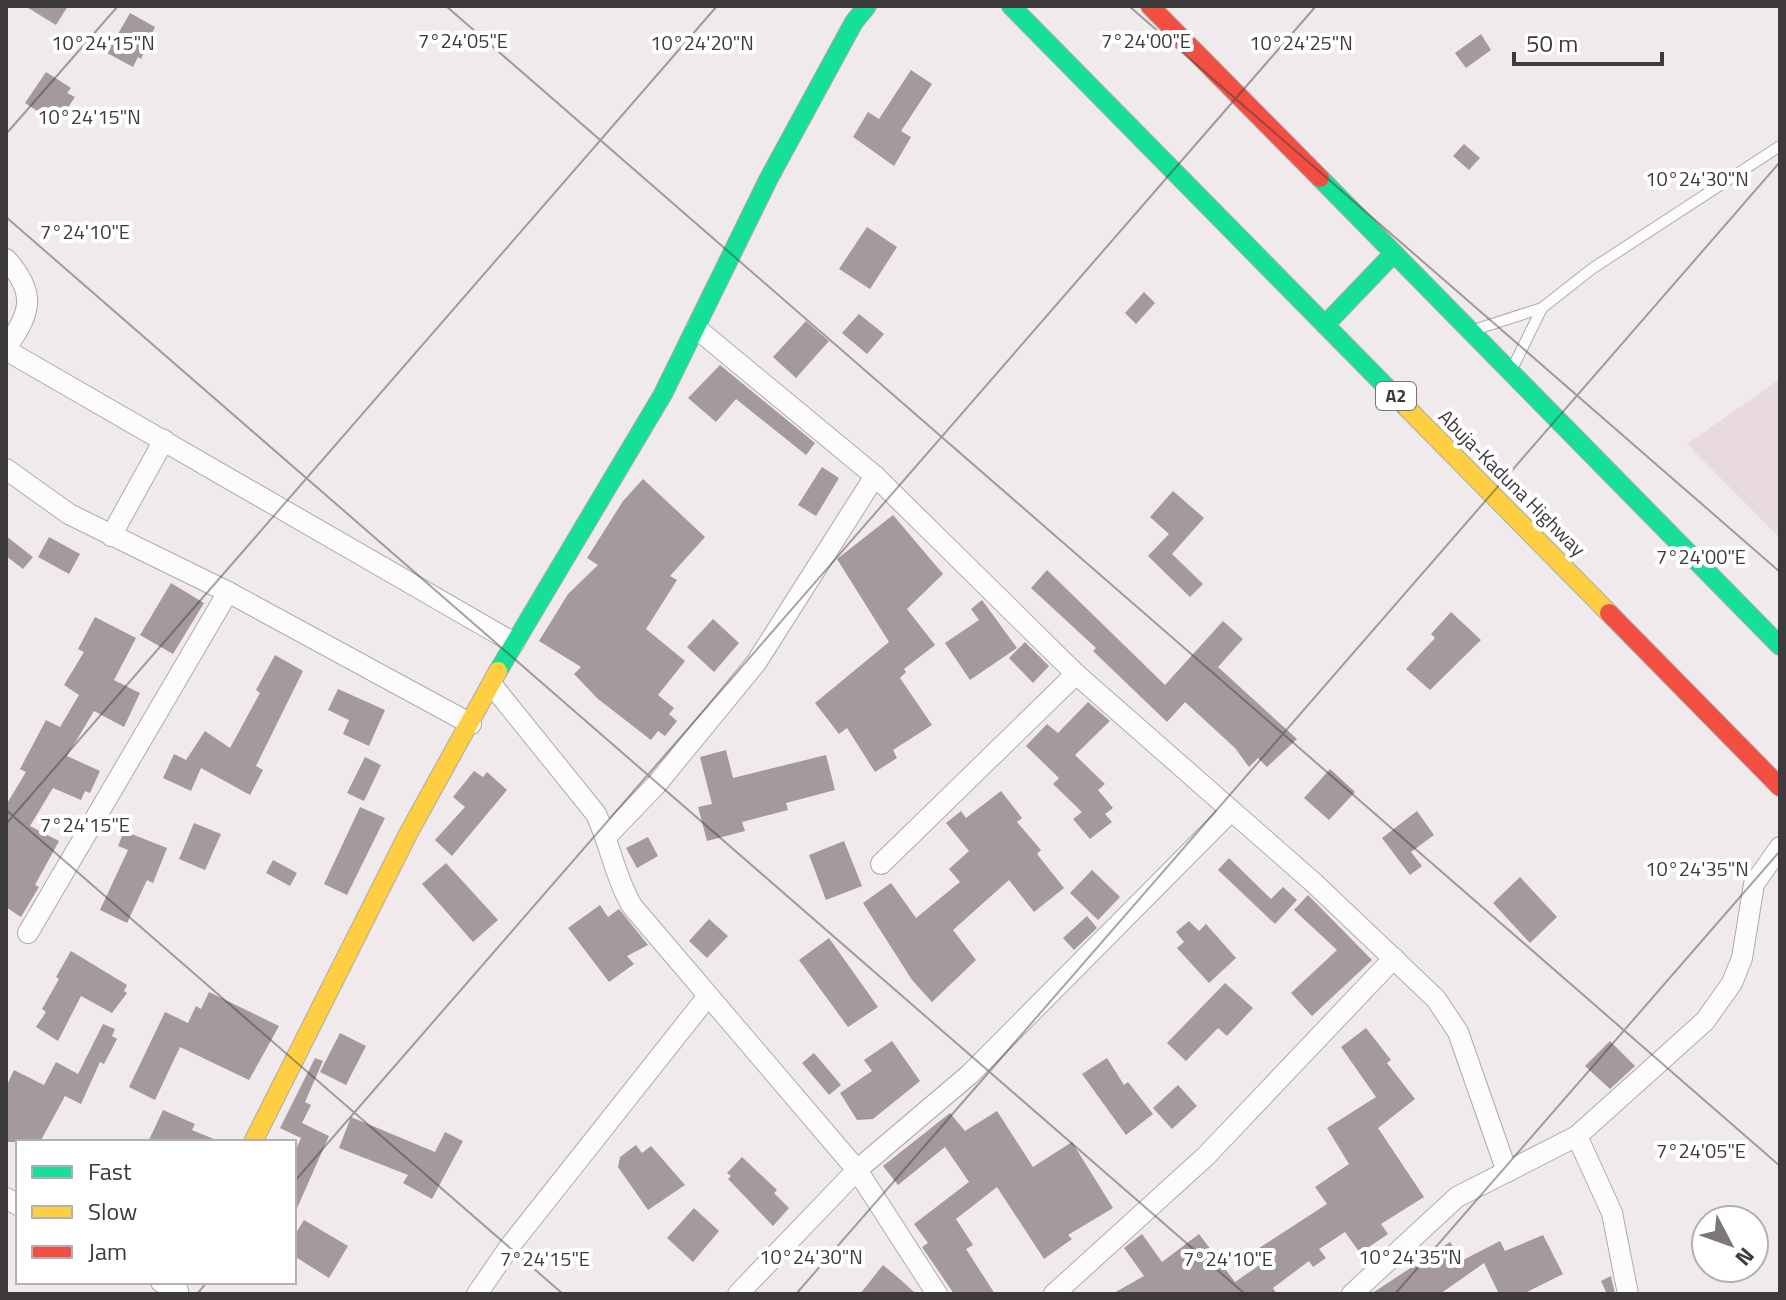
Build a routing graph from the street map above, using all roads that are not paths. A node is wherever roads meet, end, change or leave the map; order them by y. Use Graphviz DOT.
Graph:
graph roads {
  1 [pos="867,6"];
  2 [pos="1011,6"];
  3 [pos="1150,6"];
  4 [pos="1780,146"];
  5 [pos="1394,253"];
  6 [pos="6,259"];
  7 [pos="1542,308"];
  8 [pos="1325,325"];
  9 [pos="696,328"];
  10 [pos="1470,331"];
  11 [pos="6,349"];
  12 [pos="1510,372"];
  13 [pos="164,440"];
  14 [pos="6,469"];
  15 [pos="875,476"];
  16 [pos="111,536"];
  17 [pos="228,592"];
  18 [pos="514,643"];
  19 [pos="1780,646"];
  20 [pos="1076,674"];
  21 [pos="492,685"];
  22 [pos="471,724"];
  23 [pos="1780,787"];
  24 [pos="1231,811"];
  25 [pos="606,837"];
  26 [pos="1780,847"];
  27 [pos="881,864"];
  28 [pos="28,933"];
  29 [pos="1394,958"];
  30 [pos="708,996"];
  31 [pos="1577,1136"];
  32 [pos="254,1140"];
  33 [pos="857,1170"];
  34 [pos="1507,1172"];
  35 [pos="1360,1291"];
  36 [pos="477,1294"];
  37 [pos="738,1294"];
  38 [pos="937,1294"];
  39 [pos="1054,1294"];
  40 [pos="1628,1294"];
  1 -- 9 [label="main road"];
  2 -- 8 [label="main road, Abuja-Kaduna Highway / A2"];
  3 -- 5 [label="main road"];
  4 -- 7 [label="lane"];
  5 -- 8 [label="main road"];
  5 -- 10 [label="main road"];
  6 -- 11 [label="street"];
  7 -- 10 [label="lane"];
  7 -- 12 [label="lane"];
  8 -- 23 [label="main road, Abuja-Kaduna Highway / A2"];
  9 -- 15 [label="street"];
  9 -- 18 [label="main road"];
  10 -- 12 [label="main road"];
  11 -- 13 [label="street"];
  12 -- 19 [label="main road"];
  13 -- 16 [label="street"];
  13 -- 18 [label="street"];
  14 -- 16 [label="street"];
  15 -- 20 [label="street"];
  15 -- 25 [label="street"];
  16 -- 17 [label="street"];
  17 -- 22 [label="street"];
  17 -- 28 [label="street"];
  18 -- 21 [label="main road"];
  20 -- 24 [label="street"];
  20 -- 27 [label="street"];
  21 -- 22 [label="main road"];
  21 -- 25 [label="street"];
  22 -- 32 [label="main road"];
  24 -- 29 [label="street"];
  24 -- 33 [label="street"];
  25 -- 30 [label="street"];
  26 -- 31 [label="street"];
  29 -- 34 [label="street"];
  29 -- 39 [label="street"];
  30 -- 33 [label="street"];
  30 -- 36 [label="street"];
  31 -- 34 [label="street"];
  31 -- 40 [label="street"];
  33 -- 37 [label="street"];
  33 -- 38 [label="street"];
  34 -- 35 [label="street"];
}
